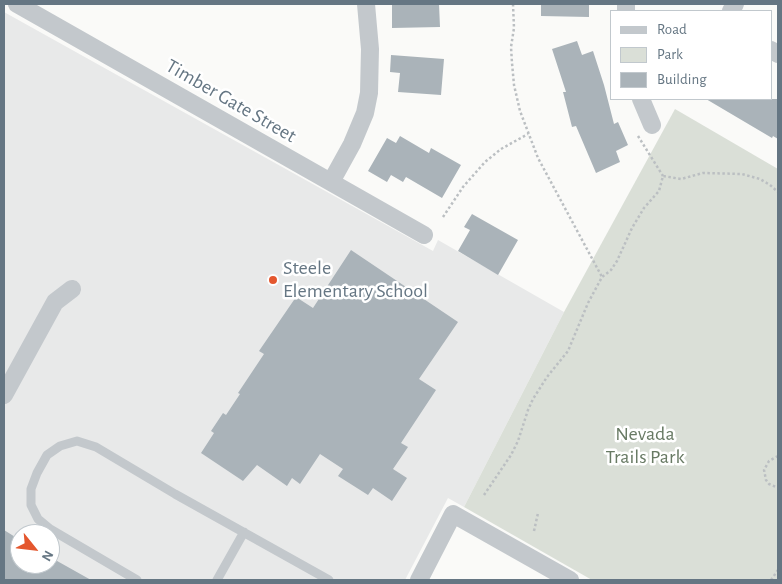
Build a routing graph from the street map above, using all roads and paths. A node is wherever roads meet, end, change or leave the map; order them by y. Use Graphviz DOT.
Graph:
graph roads {
  1 [pos="17,4"];
  2 [pos="366,4"];
  3 [pos="513,4"];
  4 [pos="37,8"];
  5 [pos="641,100"];
  6 [pos="645,130"];
  7 [pos="528,134"];
  8 [pos="663,176"];
  9 [pos="331,182"];
  10 [pos="778,192"];
  11 [pos="443,217"];
  12 [pos="424,235"];
  13 [pos="602,276"];
  14 [pos="72,289"];
  15 [pos="4,395"];
  16 [pos="778,456"];
  17 [pos="778,488"];
  18 [pos="484,494"];
  19 [pos="538,513"];
  20 [pos="534,531"];
  21 [pos="244,532"];
  22 [pos="778,570"];
  23 [pos="137,580"];
  24 [pos="216,580"];
  25 [pos="329,580"];
  26 [pos="418,580"];
  27 [pos="570,580"];
  28 [pos="770,580"];
  1 -- 4 [label="street, Timber Gate Street"];
  2 -- 9 [label="street"];
  3 -- 7 [label="path"];
  4 -- 9 [label="street, Timber Gate Street"];
  5 -- 6 [label="street"];
  6 -- 8 [label="path"];
  7 -- 11 [label="path"];
  7 -- 13 [label="path"];
  8 -- 10 [label="path"];
  8 -- 13 [label="path"];
  9 -- 12 [label="street, Timber Gate Street"];
  13 -- 18 [label="path"];
  14 -- 15 [label="street"];
  16 -- 17 [label="path"];
  19 -- 20 [label="path"];
  21 -- 23 [label="lane"];
  21 -- 24 [label="lane"];
  21 -- 25 [label="lane"];
  22 -- 28 [label="path"];
  26 -- 27 [label="street"];
}
